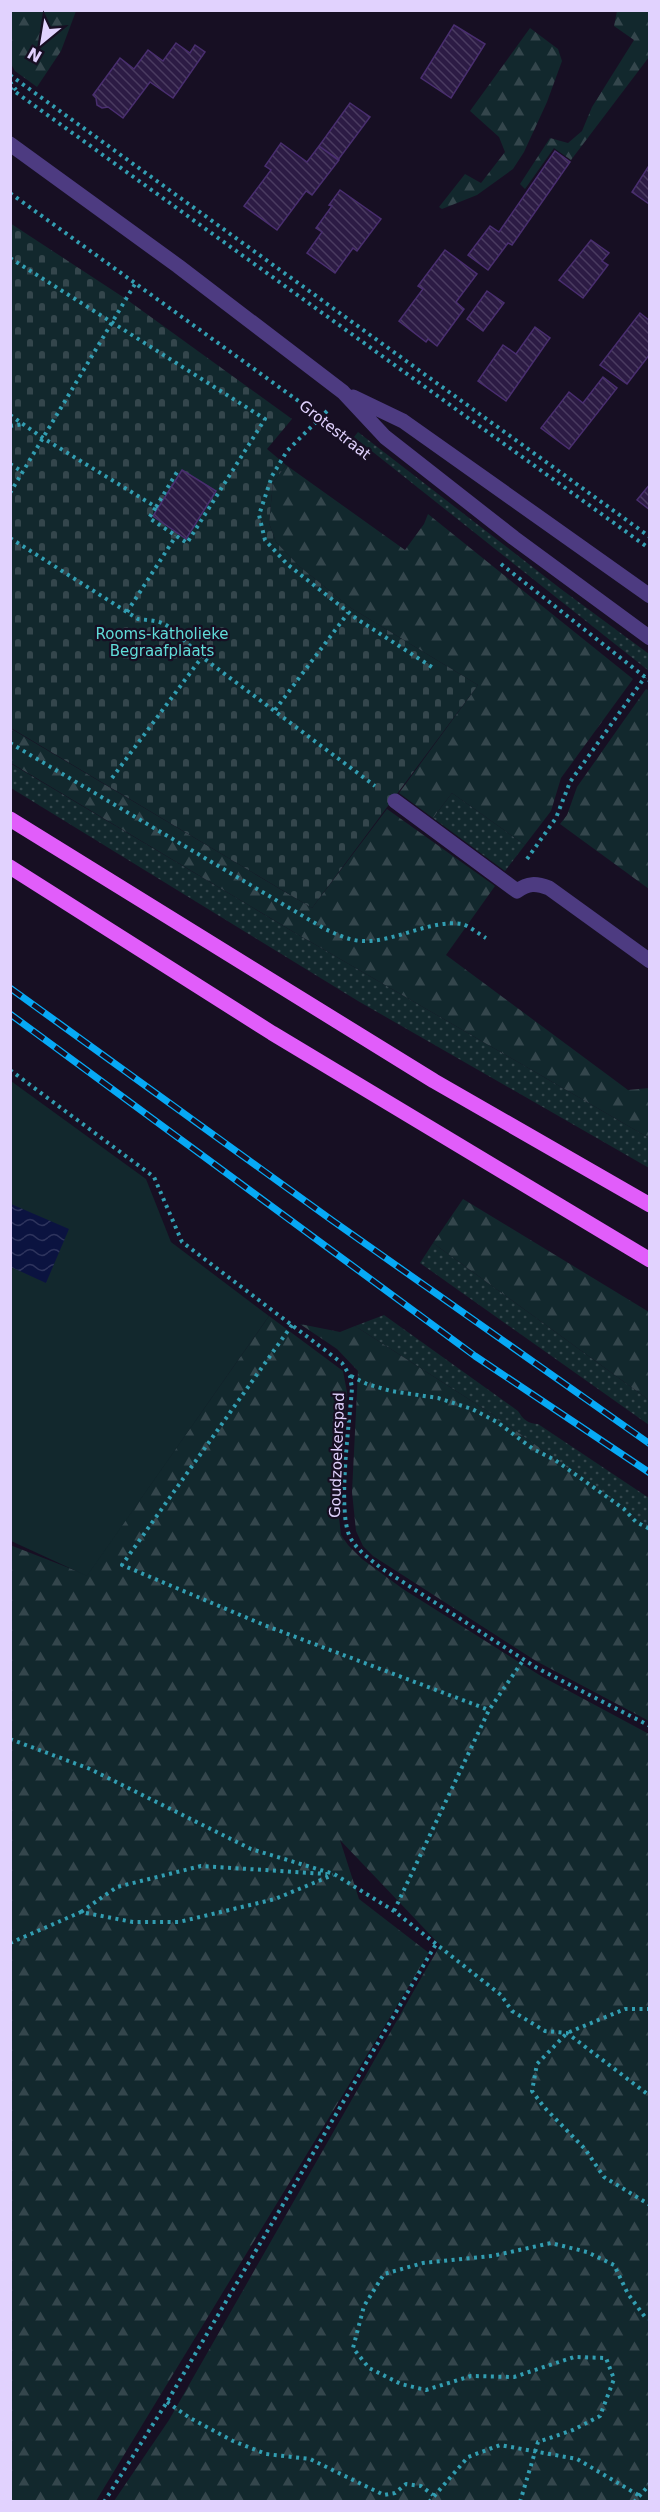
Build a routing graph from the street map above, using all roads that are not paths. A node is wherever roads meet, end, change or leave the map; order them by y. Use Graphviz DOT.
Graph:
graph roads {
  1 [pos="10,144"];
  2 [pos="343,392"];
  3 [pos="650,596"];
  4 [pos="650,638"];
  5 [pos="395,801"];
  6 [pos="10,819"];
  7 [pos="10,867"];
  8 [pos="650,961"];
  9 [pos="650,1204"];
  10 [pos="650,1260"];
  1 -- 2 [label="street, Grotestraat"];
  2 -- 3 [label="street, Grotestraat"];
  2 -- 4 [label="street, Grotestraat"];
  5 -- 8 [label="street"];
  6 -- 9 [label="main road"];
  7 -- 10 [label="main road"];
}
